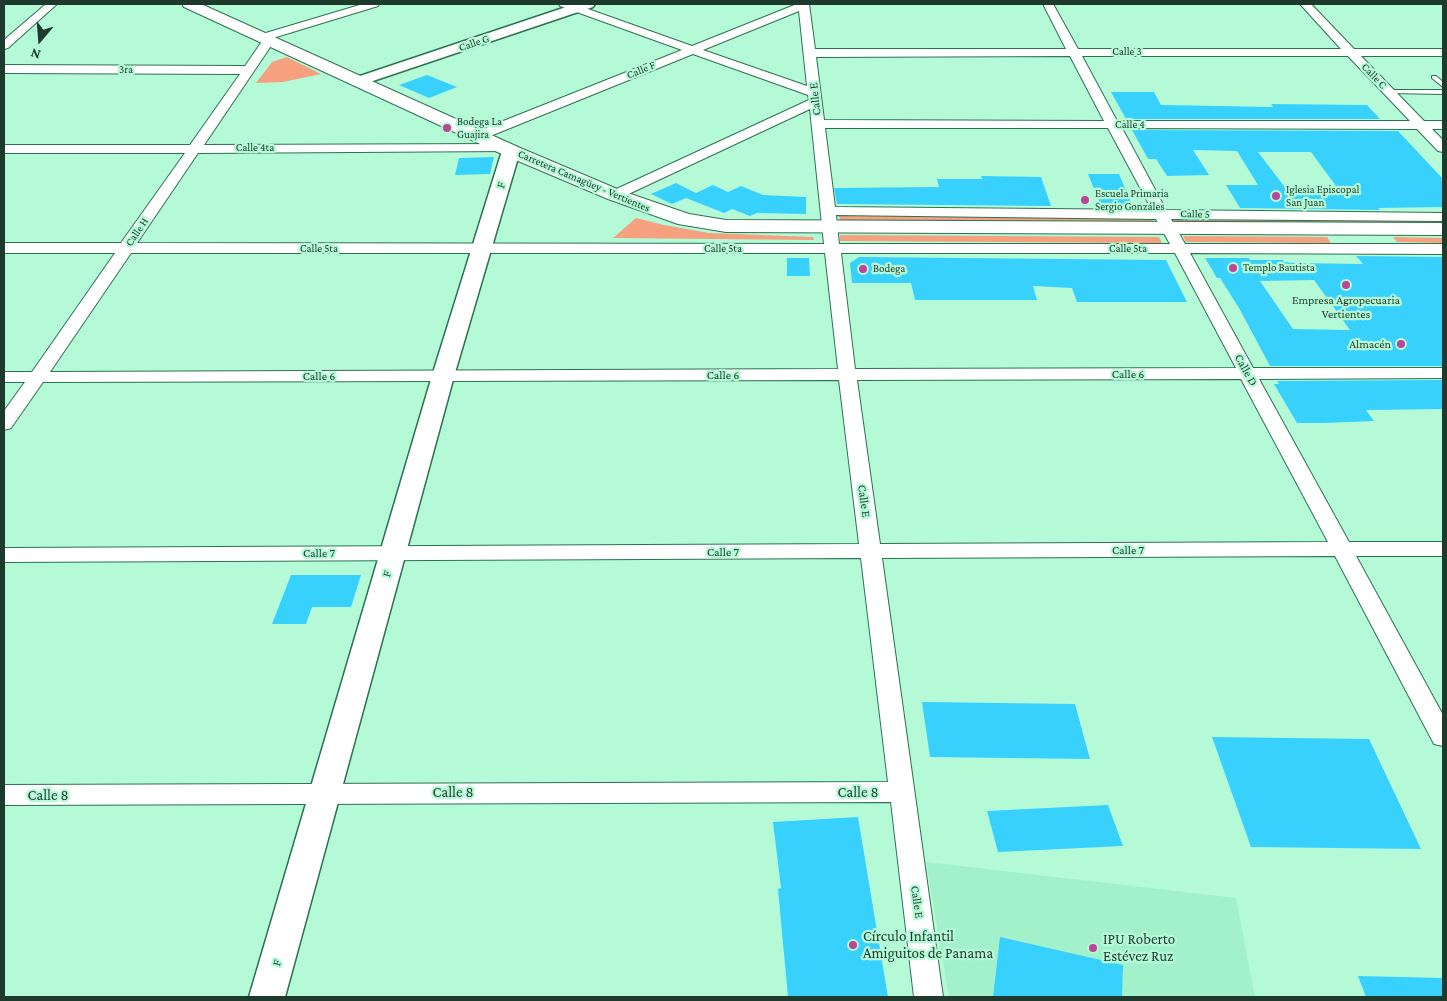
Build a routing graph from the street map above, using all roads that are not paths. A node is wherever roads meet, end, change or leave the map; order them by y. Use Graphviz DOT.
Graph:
graph roads {
  1 [pos="52,4"];
  2 [pos="189,4"];
  3 [pos="374,4"];
  4 [pos="804,4"];
  5 [pos="1048,4"];
  6 [pos="1305,4"];
  7 [pos="576,5"];
  8 [pos="266,39"];
  9 [pos="4,46"];
  10 [pos="691,49"];
  11 [pos="810,52"];
  12 [pos="1075,52"];
  13 [pos="1352,52"];
  14 [pos="1443,52"];
  15 [pos="4,69"];
  16 [pos="248,70"];
  17 [pos="1434,77"];
  18 [pos="359,81"];
  19 [pos="1443,86"];
  20 [pos="1390,92"];
  21 [pos="1443,92"];
  22 [pos="814,97"];
  23 [pos="817,124"];
  24 [pos="1113,125"];
  25 [pos="1421,125"];
  26 [pos="1443,125"];
  27 [pos="478,136"];
  28 [pos="195,148"];
  29 [pos="1443,148"];
  30 [pos="4,149"];
  31 [pos="508,150"];
  32 [pos="616,195"];
  33 [pos="1443,217"];
  34 [pos="1165,221"];
  35 [pos="829,229"];
  36 [pos="1443,229"];
  37 [pos="4,248"];
  38 [pos="126,248"];
  39 [pos="482,249"];
  40 [pos="1180,249"];
  41 [pos="1443,249"];
  42 [pos="1443,373"];
  43 [pos="1249,374"];
  44 [pos="847,375"];
  45 [pos="38,376"];
  46 [pos="443,376"];
  47 [pos="4,377"];
  48 [pos="4,424"];
  49 [pos="1343,549"];
  50 [pos="1443,549"];
  51 [pos="870,551"];
  52 [pos="393,553"];
  53 [pos="4,555"];
  54 [pos="1443,737"];
  55 [pos="902,792"];
  56 [pos="325,793"];
  57 [pos="4,795"];
  58 [pos="267,997"];
  59 [pos="929,997"];
  1 -- 9 [label="street"];
  2 -- 8 [label="main road, Carretera Camagüey - Vertientes"];
  3 -- 8 [label="street"];
  4 -- 10 [label="street, Calle F"];
  4 -- 11 [label="street, Calle E"];
  5 -- 12 [label="street, Calle D"];
  6 -- 13 [label="street, Calle C"];
  7 -- 10 [label="street"];
  7 -- 18 [label="street, Calle G"];
  8 -- 16 [label="street, Calle H"];
  8 -- 18 [label="main road, Carretera Camagüey - Vertientes"];
  10 -- 22 [label="street"];
  10 -- 27 [label="street, Calle F"];
  11 -- 12 [label="street, Calle 3"];
  11 -- 22 [label="street, Calle E"];
  12 -- 13 [label="street, Calle 3"];
  12 -- 24 [label="street, Calle D"];
  13 -- 14 [label="street, Calle 3"];
  13 -- 20 [label="street, Calle C"];
  15 -- 16 [label="street, 3ra"];
  16 -- 28 [label="street, Calle H"];
  17 -- 19 [label="lane"];
  18 -- 27 [label="main road, Carretera Camagüey - Vertientes"];
  20 -- 21 [label="lane"];
  20 -- 25 [label="street, Calle C"];
  22 -- 23 [label="street, Calle E"];
  22 -- 32 [label="street"];
  23 -- 24 [label="street, Calle 4"];
  23 -- 35 [label="street, Calle E"];
  24 -- 25 [label="street, Calle 4"];
  24 -- 34 [label="street, Calle D"];
  25 -- 26 [label="street, Calle 4"];
  25 -- 29 [label="street, Calle C"];
  27 -- 31 [label="main road, Carretera Camagüey - Vertientes"];
  28 -- 30 [label="street, Calle 4ta"];
  28 -- 31 [label="street, Calle 4ta"];
  28 -- 38 [label="street, Calle H"];
  31 -- 32 [label="main road, Carretera Camagüey - Vertientes"];
  31 -- 39 [label="street, F"];
  32 -- 35 [label="main road, Carretera Camagüey - Vertientes"];
  33 -- 34 [label="street, Calle 5"];
  34 -- 35 [label="main road, Calle 5"];
  34 -- 36 [label="main road, Calle 5"];
  34 -- 40 [label="street, Calle D"];
  35 -- 39 [label="street, Calle 5ta"];
  35 -- 40 [label="street, Calle 5ta"];
  35 -- 44 [label="street, Calle E"];
  37 -- 38 [label="street, Calle 5ta"];
  38 -- 39 [label="street, Calle 5ta"];
  38 -- 45 [label="street, Calle H"];
  39 -- 46 [label="street, F"];
  40 -- 41 [label="street, Calle 5ta"];
  40 -- 43 [label="street, Calle D"];
  42 -- 43 [label="street, Calle 6"];
  43 -- 44 [label="street, Calle 6"];
  43 -- 49 [label="street, Calle D"];
  44 -- 46 [label="street, Calle 6"];
  44 -- 51 [label="street, Calle E"];
  45 -- 46 [label="street, Calle 6"];
  45 -- 47 [label="street, Calle 6"];
  45 -- 48 [label="street, Calle H"];
  46 -- 52 [label="street, F"];
  49 -- 50 [label="street, Calle 7"];
  49 -- 51 [label="street, Calle 7"];
  49 -- 54 [label="street, Calle D"];
  51 -- 52 [label="street, Calle 7"];
  51 -- 55 [label="street, Calle E"];
  52 -- 53 [label="street, Calle 7"];
  52 -- 56 [label="street, F"];
  55 -- 56 [label="street, Calle 8"];
  55 -- 59 [label="street, Calle E"];
  56 -- 57 [label="street, Calle 8"];
  56 -- 58 [label="street, F"];
}
